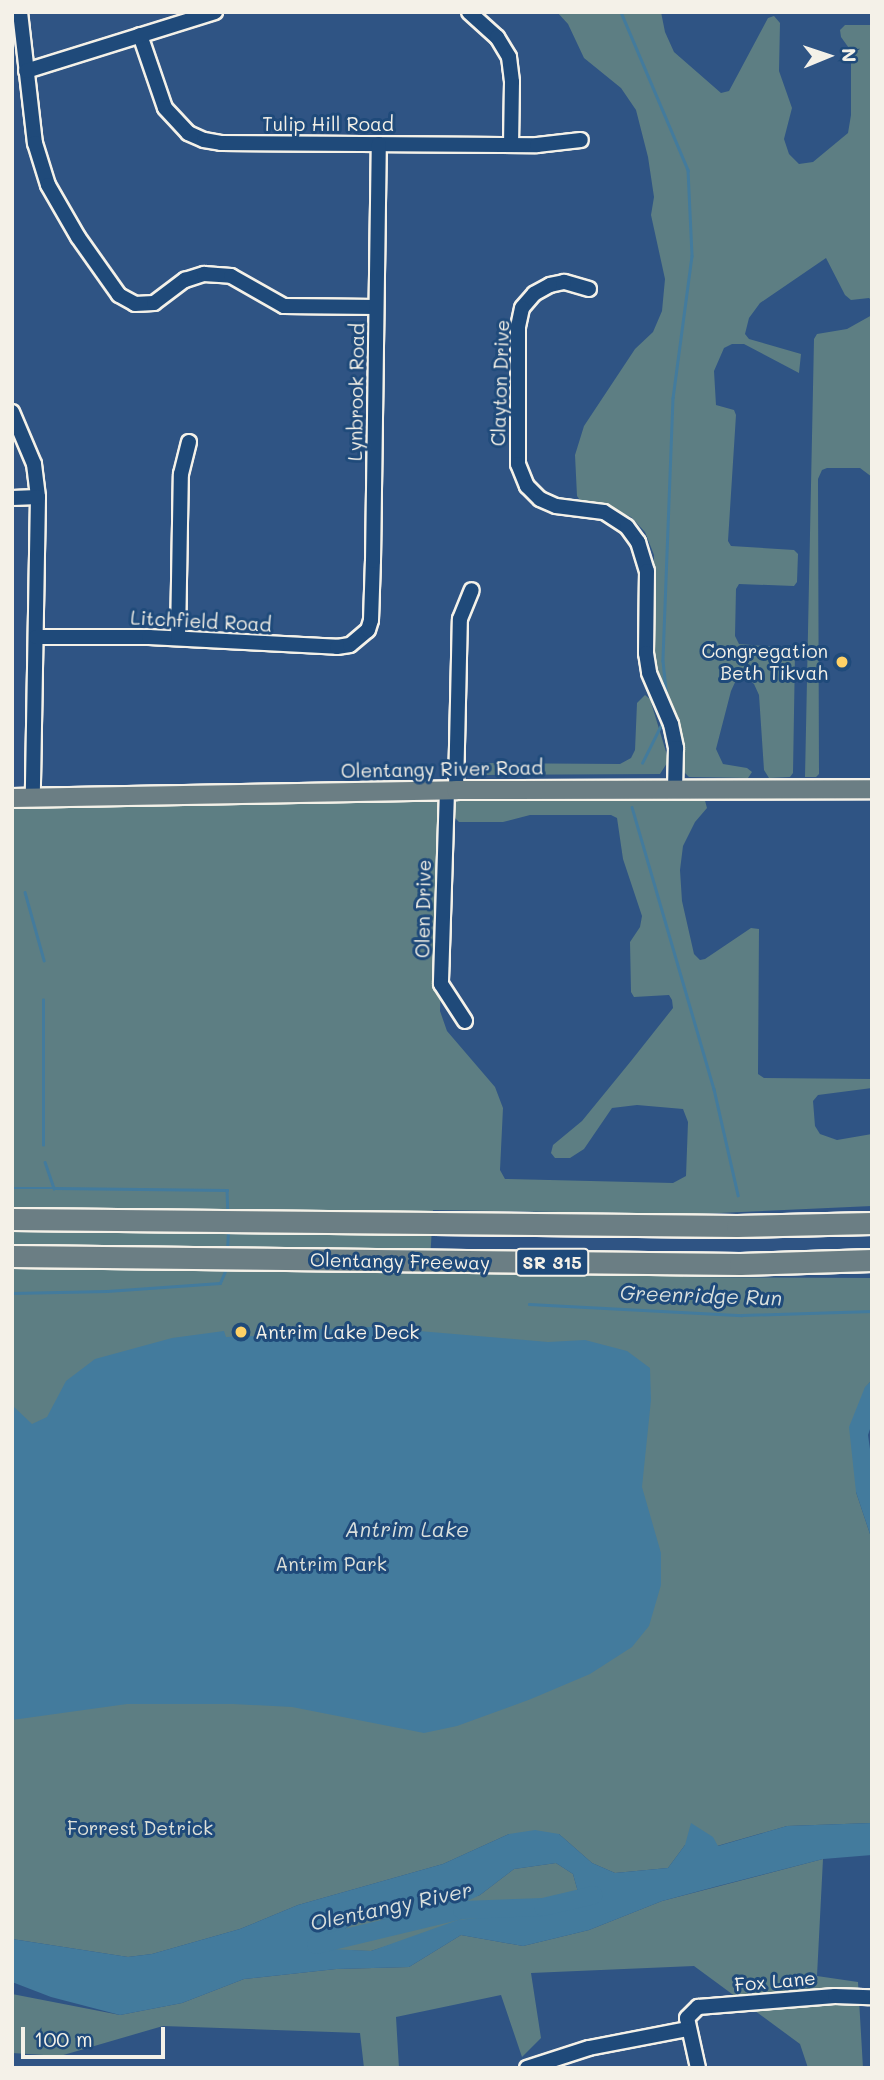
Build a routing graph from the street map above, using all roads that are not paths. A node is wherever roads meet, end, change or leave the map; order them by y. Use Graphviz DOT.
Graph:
graph roads {
  1 [pos="20,12"];
  2 [pos="215,12"];
  3 [pos="470,12"];
  4 [pos="140,35"];
  5 [pos="26,71"];
  6 [pos="581,140"];
  7 [pos="379,144"];
  8 [pos="512,145"];
  9 [pos="589,289"];
  10 [pos="376,307"];
  11 [pos="12,412"];
  12 [pos="189,442"];
  13 [pos="38,496"];
  14 [pos="12,498"];
  15 [pos="472,590"];
  16 [pos="36,637"];
  17 [pos="178,638"];
  18 [pos="361,639"];
  19 [pos="675,788"];
  20 [pos="872,789"];
  21 [pos="451,790"];
  22 [pos="12,798"];
  23 [pos="33,798"];
  24 [pos="465,1021"];
  25 [pos="12,1219"];
  26 [pos="872,1223"];
  27 [pos="12,1256"];
  28 [pos="872,1259"];
  29 [pos="871,1996"];
  30 [pos="688,2029"];
  31 [pos="527,2068"];
  32 [pos="698,2068"];
  1 -- 5 [label="street"];
  2 -- 4 [label="street"];
  3 -- 8 [label="street"];
  4 -- 5 [label="street"];
  4 -- 7 [label="street, Tulip Hill Road"];
  5 -- 10 [label="street"];
  6 -- 8 [label="street, Tulip Hill Road"];
  7 -- 8 [label="street, Tulip Hill Road"];
  7 -- 10 [label="street, Lynbrook Road"];
  9 -- 19 [label="street, Clayton Drive"];
  10 -- 18 [label="street, Lynbrook Road"];
  11 -- 13 [label="street"];
  12 -- 17 [label="street"];
  13 -- 14 [label="street"];
  13 -- 16 [label="street"];
  15 -- 21 [label="street, Olen Drive"];
  16 -- 17 [label="street, Litchfield Road"];
  16 -- 23 [label="street"];
  17 -- 18 [label="street, Litchfield Road"];
  19 -- 20 [label="main road, Olentangy River Road"];
  19 -- 21 [label="main road, Olentangy River Road"];
  21 -- 23 [label="main road, Olentangy River Road"];
  21 -- 24 [label="street, Olen Drive"];
  22 -- 23 [label="main road, Olentangy River Road"];
  25 -- 26 [label="highway, Olentangy Freeway / SR 315"];
  27 -- 28 [label="highway, Olentangy Freeway / SR 315"];
  29 -- 30 [label="street, Fox Lane"];
  30 -- 31 [label="street"];
  30 -- 32 [label="street"];
}
